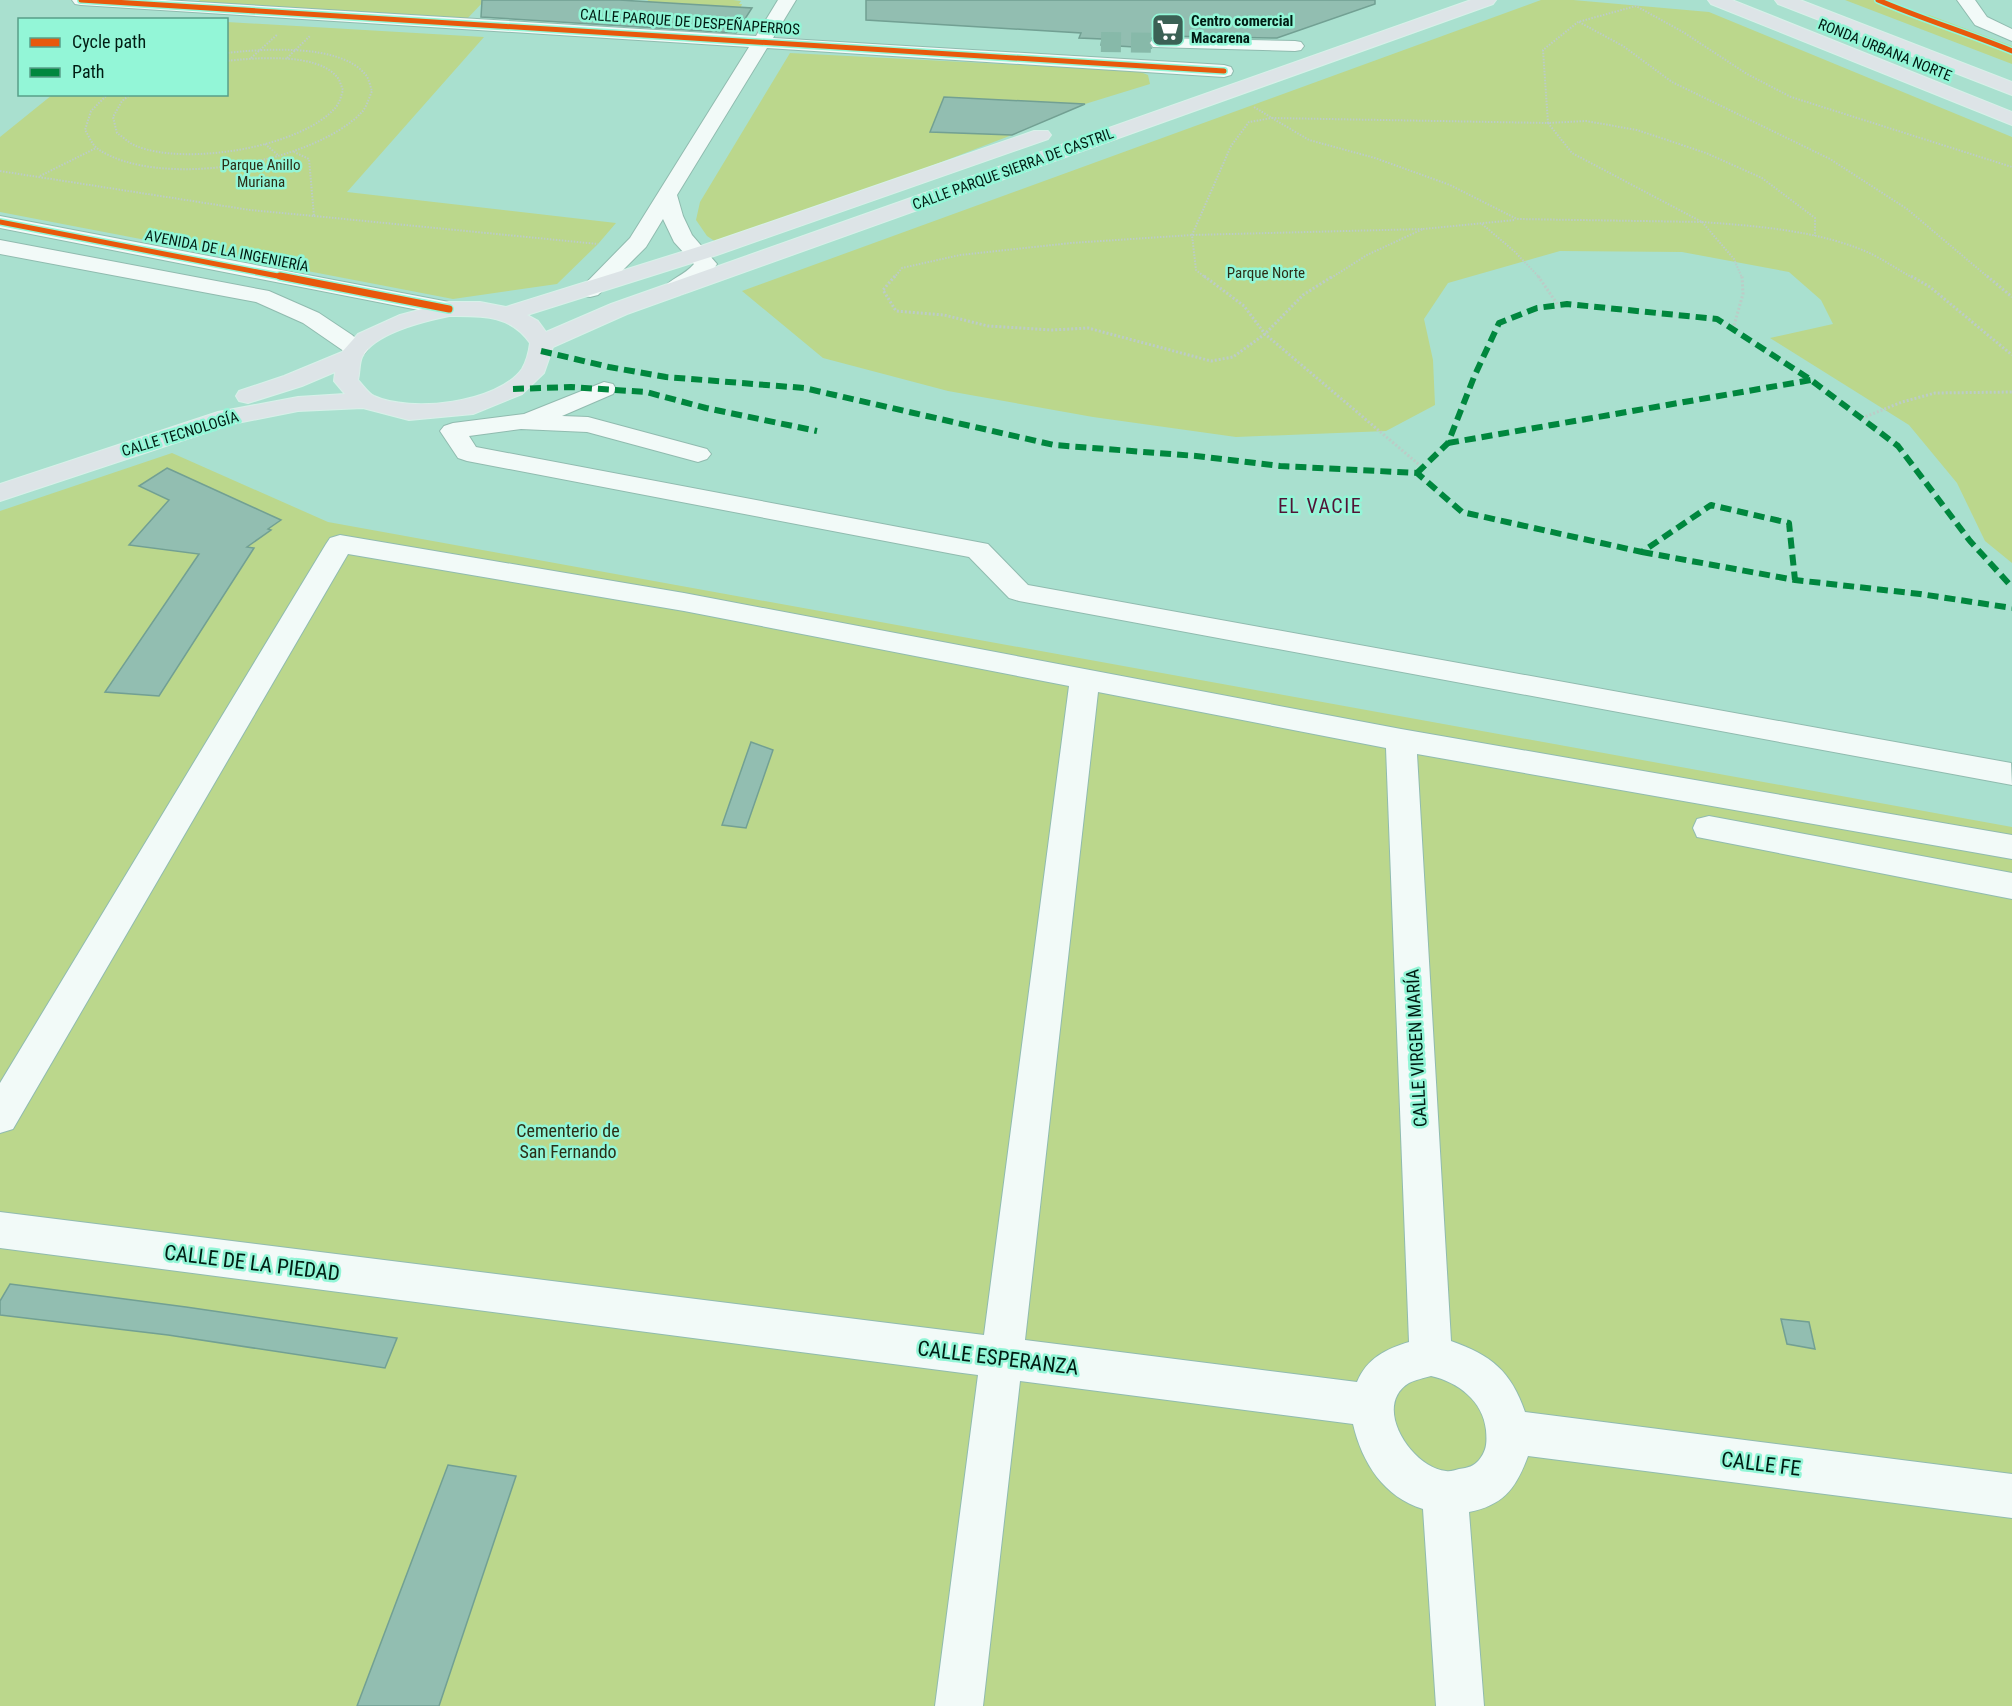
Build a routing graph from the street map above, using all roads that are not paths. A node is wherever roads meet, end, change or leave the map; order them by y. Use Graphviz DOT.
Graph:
graph roads {
  1 [pos="81,0"];
  2 [pos="787,0"];
  3 [pos="1487,0"];
  4 [pos="1716,0"];
  5 [pos="1759,0"];
  6 [pos="1784,0"];
  7 [pos="1828,0"];
  8 [pos="1966,0"];
  9 [pos="181,3"];
  10 [pos="496,8"];
  11 [pos="482,23"];
  12 [pos="2012,36"];
  13 [pos="1317,38"];
  14 [pos="762,41"];
  15 [pos="1093,42"];
  16 [pos="1159,43"];
  17 [pos="1295,46"];
  18 [pos="1072,61"];
  19 [pos="1224,71"];
  20 [pos="2012,71"];
  21 [pos="1179,86"];
  22 [pos="2012,89"];
  23 [pos="2012,100"];
  24 [pos="2012,119"];
  25 [pos="1057,129"];
  26 [pos="668,195"];
  27 [pos="0,222"];
  28 [pos="0,247"];
  29 [pos="699,254"];
  30 [pos="590,290"];
  31 [pos="673,290"];
  32 [pos="448,309"];
  33 [pos="507,314"];
  34 [pos="542,343"];
  35 [pos="353,353"];
  36 [pos="604,389"];
  37 [pos="364,401"];
  38 [pos="521,421"];
  39 [pos="698,454"];
  40 [pos="0,477"];
  41 [pos="0,493"];
  42 [pos="1085,679"];
  43 [pos="1401,740"];
  44 [pos="2011,774"];
  45 [pos="1709,828"];
  46 [pos="2012,847"];
  47 [pos="2012,886"];
  48 [pos="0,1117"];
  49 [pos="0,1230"];
  50 [pos="626,1311"];
  51 [pos="1431,1356"];
  52 [pos="1001,1358"];
  53 [pos="1371,1405"];
  54 [pos="1509,1432"];
  55 [pos="1445,1495"];
  56 [pos="2012,1496"];
  57 [pos="959,1706"];
  58 [pos="1460,1706"];
  1 -- 9 [label="street, CALLE PARQUE DE DESPEÑAPERROS"];
  2 -- 14 [label="street"];
  3 -- 31 [label="main road, CALLE PARQUE SIERRA DE CASTRIL"];
  4 -- 24 [label="main road"];
  5 -- 23 [label="main road, RONDA URBANA NORTE"];
  6 -- 22 [label="main road, RONDA URBANA NORTE"];
  7 -- 20 [label="main road"];
  8 -- 12 [label="street"];
  9 -- 11 [label="street, CALLE PARQUE DE DESPEÑAPERROS"];
  10 -- 11 [label="street"];
  11 -- 14 [label="street, CALLE PARQUE DE DESPEÑAPERROS"];
  13 -- 17 [label="main road"];
  14 -- 18 [label="street, CALLE PARQUE DE DESPEÑAPERROS"];
  14 -- 26 [label="street"];
  15 -- 18 [label="street"];
  16 -- 17 [label="street"];
  17 -- 19 [label="main road"];
  18 -- 19 [label="street, CALLE PARQUE DE DESPEÑAPERROS"];
  19 -- 21 [label="main road"];
  25 -- 29 [label="main road, CALLE PARQUE SIERRA DE CASTRIL"];
  26 -- 29 [label="street"];
  26 -- 30 [label="street"];
  27 -- 32 [label="street, AVENIDA DE LA INGENIERÍA"];
  28 -- 35 [label="street"];
  29 -- 30 [label="main road, CALLE PARQUE SIERRA DE CASTRIL"];
  29 -- 31 [label="street"];
  30 -- 33 [label="main road, CALLE PARQUE SIERRA DE CASTRIL"];
  31 -- 34 [label="main road, CALLE PARQUE SIERRA DE CASTRIL"];
  32 -- 33 [label="main road, CALLE TECNOLOGÍA"];
  32 -- 35 [label="main road, CALLE TECNOLOGÍA"];
  33 -- 34 [label="main road"];
  34 -- 37 [label="main road, CALLE TECNOLOGÍA"];
  35 -- 37 [label="main road"];
  35 -- 40 [label="main road, CALLE TECNOLOGÍA"];
  36 -- 38 [label="street"];
  37 -- 41 [label="main road, CALLE TECNOLOGÍA"];
  38 -- 39 [label="street"];
  38 -- 44 [label="street"];
  42 -- 43 [label="street"];
  42 -- 48 [label="street"];
  42 -- 52 [label="street"];
  43 -- 46 [label="street"];
  43 -- 51 [label="street, CALLE VIRGEN MARÍA"];
  45 -- 47 [label="street"];
  49 -- 50 [label="street, CALLE DE LA PIEDAD"];
  50 -- 52 [label="street, CALLE ESPERANZA"];
  51 -- 53 [label="street"];
  51 -- 54 [label="street"];
  52 -- 53 [label="street, CALLE ESPERANZA"];
  52 -- 57 [label="street"];
  53 -- 55 [label="street"];
  54 -- 55 [label="street"];
  54 -- 56 [label="street, CALLE FE"];
  55 -- 58 [label="street"];
}
